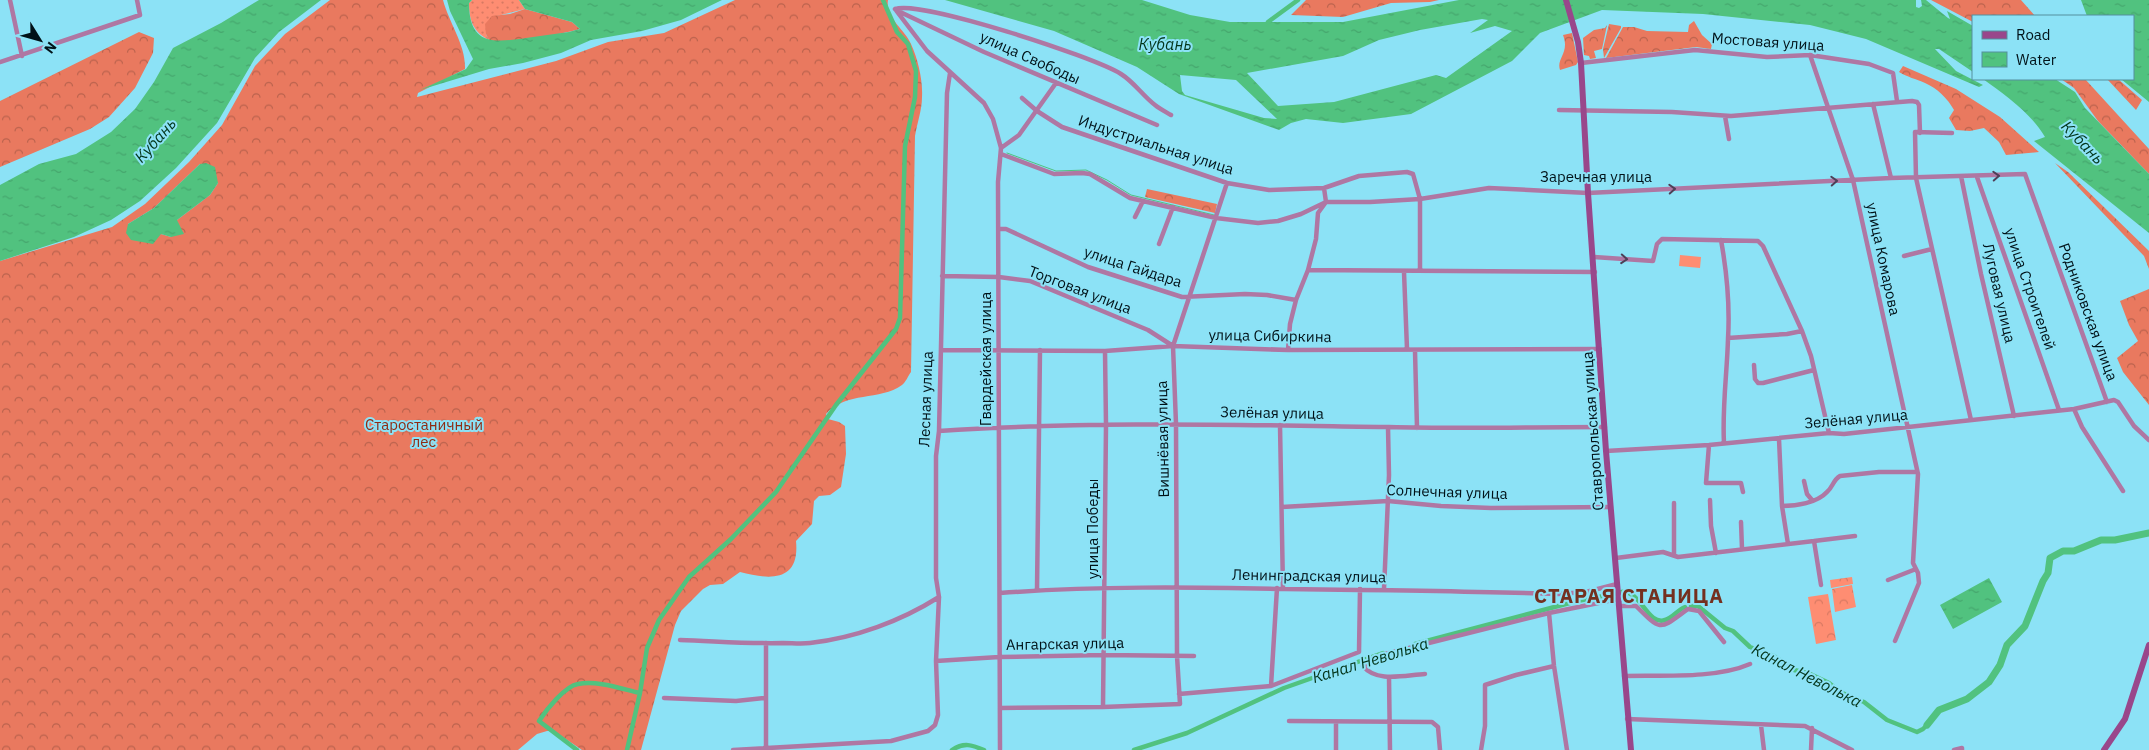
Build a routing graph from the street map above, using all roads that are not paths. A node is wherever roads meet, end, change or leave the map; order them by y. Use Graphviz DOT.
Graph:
graph roads {
  1 [pos="10,0"];
  2 [pos="137,0"];
  3 [pos="1566,0"];
  4 [pos="895,9"];
  5 [pos="1810,55"];
  6 [pos="22,56"];
  7 [pos="0,62"];
  8 [pos="1581,63"];
  9 [pos="950,74"];
  10 [pos="1056,83"];
  11 [pos="1022,98"];
  12 [pos="1898,101"];
  13 [pos="1873,104"];
  14 [pos="1830,108"];
  15 [pos="1559,110"];
  16 [pos="1583,110"];
  17 [pos="1037,112"];
  18 [pos="1171,115"];
  19 [pos="1725,116"];
  20 [pos="1157,125"];
  21 [pos="1920,132"];
  22 [pos="1952,133"];
  23 [pos="1729,139"];
  24 [pos="1001,148"];
  25 [pos="1001,154"];
  26 [pos="2025,174"];
  27 [pos="1961,176"];
  28 [pos="1977,177"];
  29 [pos="1891,178"];
  30 [pos="1916,178"];
  31 [pos="1853,180"];
  32 [pos="1227,183"];
  33 [pos="1324,188"];
  34 [pos="1588,192"];
  35 [pos="1420,198"];
  36 [pos="1143,201"];
  37 [pos="1326,202"];
  38 [pos="1173,207"];
  39 [pos="1135,217"];
  40 [pos="1216,218"];
  41 [pos="999,229"];
  42 [pos="1721,240"];
  43 [pos="1160,244"];
  44 [pos="1932,250"];
  45 [pos="1904,256"];
  46 [pos="1594,257"];
  47 [pos="1308,270"];
  48 [pos="1420,270"];
  49 [pos="1404,272"];
  50 [pos="1595,272"];
  51 [pos="942,276"];
  52 [pos="999,277"];
  53 [pos="1188,296"];
  54 [pos="1296,300"];
  55 [pos="1802,331"];
  56 [pos="1728,338"];
  57 [pos="1173,346"];
  58 [pos="999,349"];
  59 [pos="1407,349"];
  60 [pos="1600,349"];
  61 [pos="940,350"];
  62 [pos="1040,350"];
  63 [pos="1288,350"];
  64 [pos="1105,351"];
  65 [pos="1415,351"];
  66 [pos="1754,366"];
  67 [pos="1814,370"];
  68 [pos="2107,402"];
  69 [pos="2074,409"];
  70 [pos="2059,410"];
  71 [pos="2014,416"];
  72 [pos="1971,420"];
  73 [pos="1176,424"];
  74 [pos="1040,425"];
  75 [pos="1106,425"];
  76 [pos="1280,425"];
  77 [pos="998,427"];
  78 [pos="1388,427"];
  79 [pos="1605,427"];
  80 [pos="1907,427"];
  81 [pos="1417,428"];
  82 [pos="939,431"];
  83 [pos="1829,433"];
  84 [pos="1779,439"];
  85 [pos="2149,440"];
  86 [pos="1724,443"];
  87 [pos="1709,445"];
  88 [pos="1606,451"];
  89 [pos="1917,472"];
  90 [pos="1804,481"];
  91 [pos="1744,492"];
  92 [pos="2123,492"];
  93 [pos="1710,500"];
  94 [pos="1812,500"];
  95 [pos="1388,501"];
  96 [pos="1674,503"];
  97 [pos="1782,506"];
  98 [pos="1282,507"];
  99 [pos="1611,507"];
  100 [pos="1741,522"];
  101 [pos="1855,536"];
  102 [pos="1814,541"];
  103 [pos="1788,544"];
  104 [pos="1742,550"];
  105 [pos="1716,553"];
  106 [pos="1674,555"];
  107 [pos="1616,558"];
  108 [pos="1916,568"];
  109 [pos="1888,580"];
  110 [pos="1617,585"];
  111 [pos="1821,585"];
  112 [pos="1105,588"];
  113 [pos="1175,588"];
  114 [pos="1277,588"];
  115 [pos="1283,589"];
  116 [pos="1360,589"];
  117 [pos="1384,589"];
  118 [pos="1037,590"];
  119 [pos="1000,593"];
  120 [pos="939,597"];
  121 [pos="1618,598"];
  122 [pos="1619,606"];
  123 [pos="1549,613"];
  124 [pos="680,640"];
  125 [pos="1896,641"];
  126 [pos="1724,642"];
  127 [pos="766,644"];
  128 [pos="2149,645"];
  129 [pos="1103,655"];
  130 [pos="1177,656"];
  131 [pos="1194,656"];
  132 [pos="1000,657"];
  133 [pos="936,661"];
  134 [pos="1750,664"];
  135 [pos="1554,666"];
  136 [pos="1424,674"];
  137 [pos="1624,676"];
  138 [pos="1389,677"];
  139 [pos="1271,686"];
  140 [pos="1179,694"];
  141 [pos="664,698"];
  142 [pos="765,698"];
  143 [pos="1103,707"];
  144 [pos="1000,708"];
  145 [pos="1627,719"];
  146 [pos="1289,721"];
  147 [pos="1336,722"];
  148 [pos="1390,723"];
  149 [pos="1761,724"];
  150 [pos="1812,728"];
  151 [pos="766,747"];
  152 [pos="1000,749"];
  153 [pos="1962,749"];
  154 [pos="733,750"];
  155 [pos="1336,750"];
  156 [pos="1390,750"];
  157 [pos="1440,750"];
  158 [pos="1481,750"];
  159 [pos="1567,750"];
  160 [pos="1630,750"];
  161 [pos="1764,750"];
  162 [pos="1811,750"];
  163 [pos="1852,750"];
  164 [pos="1954,750"];
  165 [pos="2104,750"];
  1 -- 6 [label="street"];
  2 -- 6 [label="street"];
  3 -- 8 [label="main road, Ставропольская улица"];
  4 -- 9 [label="street, Гвардейская улица"];
  4 -- 10 [label="street, улица Свободы"];
  4 -- 18 [label="street"];
  5 -- 8 [label="street, Мостовая улица"];
  5 -- 12 [label="street, Мостовая улица"];
  5 -- 14 [label="street, улица Комарова"];
  6 -- 7 [label="street"];
  8 -- 16 [label="main road, Ставропольская улица"];
  9 -- 24 [label="street, Гвардейская улица"];
  9 -- 51 [label="street, Лесная улица"];
  10 -- 17 [label="street"];
  10 -- 20 [label="street, улица Свободы"];
  11 -- 17 [label="street, Индустриальная улица"];
  12 -- 13 [label="street"];
  12 -- 21 [label="street"];
  13 -- 14 [label="street"];
  13 -- 29 [label="street"];
  14 -- 19 [label="street"];
  14 -- 31 [label="street, улица Комарова"];
  15 -- 16 [label="street"];
  16 -- 19 [label="street"];
  16 -- 34 [label="main road, Ставропольская улица"];
  17 -- 24 [label="street"];
  17 -- 32 [label="street, Индустриальная улица"];
  19 -- 23 [label="street"];
  21 -- 22 [label="street"];
  21 -- 30 [label="street"];
  24 -- 25 [label="street, Гвардейская улица"];
  25 -- 36 [label="street, Заречная улица"];
  25 -- 41 [label="street, Гвардейская улица"];
  28 -- 26 [label="street, Заречная улица, one-way"];
  26 -- 68 [label="street, Родниковская улица"];
  27 -- 28 [label="street, Заречная улица"];
  27 -- 30 [label="street, Заречная улица"];
  27 -- 71 [label="street, Луговая улица"];
  28 -- 70 [label="street, улица Строителей"];
  29 -- 30 [label="street, Заречная улица"];
  29 -- 31 [label="street, Заречная улица"];
  30 -- 44 [label="street"];
  34 -- 31 [label="street, Заречная улица, one-way"];
  31 -- 80 [label="street, улица Комарова"];
  32 -- 33 [label="street, Индустриальная улица"];
  32 -- 40 [label="street, Вишнёвая улица"];
  33 -- 35 [label="street, Индустриальная улица"];
  33 -- 37 [label="street"];
  34 -- 35 [label="street, Заречная улица"];
  34 -- 46 [label="main road, Ставропольская улица"];
  35 -- 37 [label="street, Заречная улица"];
  35 -- 48 [label="street, Индустриальная улица"];
  36 -- 38 [label="street, Заречная улица"];
  36 -- 39 [label="street"];
  37 -- 40 [label="street, Заречная улица"];
  37 -- 47 [label="street"];
  38 -- 40 [label="street, Заречная улица"];
  38 -- 43 [label="street"];
  40 -- 53 [label="street, Вишнёвая улица"];
  41 -- 52 [label="street, Гвардейская улица"];
  41 -- 53 [label="street, улица Гайдара"];
  46 -- 42 [label="street, one-way"];
  42 -- 55 [label="street"];
  42 -- 56 [label="street"];
  44 -- 45 [label="street"];
  44 -- 72 [label="street"];
  46 -- 50 [label="main road, Ставропольская улица"];
  47 -- 49 [label="street"];
  47 -- 54 [label="street"];
  48 -- 49 [label="street"];
  48 -- 50 [label="street"];
  49 -- 59 [label="street"];
  50 -- 60 [label="main road, Ставропольская улица"];
  51 -- 52 [label="street, Торговая улица"];
  51 -- 61 [label="street, Лесная улица"];
  52 -- 57 [label="street, Торговая улица"];
  52 -- 58 [label="street, Гвардейская улица"];
  53 -- 54 [label="street, улица Гайдара"];
  53 -- 57 [label="street, Вишнёвая улица"];
  54 -- 63 [label="street"];
  55 -- 56 [label="street"];
  55 -- 67 [label="street"];
  56 -- 86 [label="street"];
  57 -- 63 [label="street, улица Сибиркина"];
  57 -- 64 [label="street, улица Сибиркина"];
  57 -- 73 [label="street, Вишнёвая улица"];
  58 -- 61 [label="street, улица Сибиркина"];
  58 -- 62 [label="street, улица Сибиркина"];
  58 -- 77 [label="street, Гвардейская улица"];
  59 -- 63 [label="street, улица Сибиркина"];
  59 -- 65 [label="street, улица Сибиркина"];
  60 -- 65 [label="street, улица Сибиркина"];
  60 -- 79 [label="main road, Ставропольская улица"];
  61 -- 82 [label="street, Лесная улица"];
  62 -- 64 [label="street, улица Сибиркина"];
  62 -- 74 [label="street"];
  64 -- 75 [label="street, улица Победы"];
  65 -- 81 [label="street"];
  66 -- 67 [label="street"];
  67 -- 83 [label="street"];
  68 -- 69 [label="street, Зелёная улица"];
  68 -- 85 [label="street, Родниковская улица"];
  69 -- 70 [label="street, Зелёная улица"];
  69 -- 92 [label="street"];
  70 -- 71 [label="street, Зелёная улица"];
  71 -- 72 [label="street, Зелёная улица"];
  72 -- 80 [label="street, Зелёная улица"];
  73 -- 75 [label="street, Зелёная улица"];
  73 -- 76 [label="street, Зелёная улица"];
  73 -- 113 [label="street, Вишнёвая улица"];
  74 -- 75 [label="street, Зелёная улица"];
  74 -- 77 [label="street, Зелёная улица"];
  74 -- 118 [label="street"];
  75 -- 112 [label="street, улица Победы"];
  76 -- 78 [label="street, Зелёная улица"];
  76 -- 98 [label="street"];
  77 -- 82 [label="street, Зелёная улица"];
  77 -- 119 [label="street, Гвардейская улица"];
  78 -- 81 [label="street, Зелёная улица"];
  78 -- 95 [label="street"];
  79 -- 81 [label="street, Зелёная улица"];
  79 -- 88 [label="main road, Ставропольская улица"];
  80 -- 83 [label="street, Зелёная улица"];
  80 -- 89 [label="street, улица Комарова"];
  82 -- 120 [label="street, Лесная улица"];
  83 -- 84 [label="street, Зелёная улица"];
  84 -- 86 [label="street, Зелёная улица"];
  84 -- 97 [label="street"];
  86 -- 87 [label="street, Зелёная улица"];
  87 -- 88 [label="street, Зелёная улица"];
  87 -- 91 [label="street"];
  88 -- 99 [label="main road, Ставропольская улица"];
  89 -- 94 [label="street"];
  89 -- 108 [label="street, улица Комарова"];
  90 -- 94 [label="street"];
  93 -- 105 [label="street"];
  94 -- 97 [label="street"];
  95 -- 98 [label="street, Солнечная улица"];
  95 -- 99 [label="street, Солнечная улица"];
  95 -- 117 [label="street"];
  96 -- 106 [label="street"];
  97 -- 103 [label="street"];
  98 -- 115 [label="street"];
  99 -- 107 [label="main road, Ставропольская улица"];
  100 -- 104 [label="street"];
  101 -- 102 [label="street"];
  102 -- 103 [label="street"];
  102 -- 111 [label="street"];
  103 -- 104 [label="street"];
  104 -- 105 [label="street"];
  105 -- 106 [label="street"];
  106 -- 107 [label="street"];
  107 -- 110 [label="main road, Ставропольская улица"];
  108 -- 109 [label="street"];
  108 -- 125 [label="street, улица Комарова"];
  110 -- 117 [label="street, Ленинградская улица"];
  110 -- 121 [label="main road, Ставропольская улица"];
  112 -- 113 [label="street, Ленинградская улица"];
  112 -- 118 [label="street, Ленинградская улица"];
  112 -- 129 [label="street, улица Победы"];
  113 -- 114 [label="street, Ленинградская улица"];
  113 -- 130 [label="street, Вишнёвая улица"];
  114 -- 115 [label="street, Ленинградская улица"];
  114 -- 139 [label="street"];
  115 -- 116 [label="street, Ленинградская улица"];
  116 -- 117 [label="street, Ленинградская улица"];
  116 -- 139 [label="street"];
  118 -- 119 [label="street, Ленинградская улица"];
  119 -- 132 [label="street, Гвардейская улица"];
  120 -- 127 [label="street"];
  120 -- 133 [label="street, Лесная улица"];
  121 -- 122 [label="main road, Ставропольская улица"];
  121 -- 123 [label="street"];
  122 -- 126 [label="street"];
  122 -- 137 [label="main road, Ставропольская улица"];
  123 -- 135 [label="street"];
  123 -- 138 [label="street"];
  124 -- 127 [label="street"];
  127 -- 142 [label="street"];
  128 -- 165 [label="main road"];
  129 -- 130 [label="street, Ангарская улица"];
  129 -- 132 [label="street, Ангарская улица"];
  129 -- 143 [label="street, улица Победы"];
  130 -- 131 [label="street, Ангарская улица"];
  130 -- 140 [label="street, Вишнёвая улица"];
  132 -- 133 [label="street, Ангарская улица"];
  132 -- 144 [label="street, Гвардейская улица"];
  133 -- 151 [label="street, Лесная улица"];
  134 -- 137 [label="street"];
  135 -- 158 [label="street"];
  135 -- 159 [label="street"];
  136 -- 138 [label="street"];
  137 -- 145 [label="main road, Ставропольская улица"];
  138 -- 148 [label="street"];
  139 -- 140 [label="street"];
  140 -- 143 [label="street, Вишнёвая улица"];
  141 -- 142 [label="street"];
  142 -- 151 [label="street"];
  143 -- 144 [label="street"];
  144 -- 152 [label="street, Гвардейская улица"];
  145 -- 149 [label="street"];
  145 -- 160 [label="main road, Ставропольская улица"];
  146 -- 147 [label="street"];
  147 -- 148 [label="street"];
  147 -- 155 [label="street"];
  148 -- 156 [label="street"];
  148 -- 157 [label="street"];
  149 -- 150 [label="street"];
  149 -- 161 [label="street"];
  150 -- 162 [label="street"];
  150 -- 163 [label="street"];
  151 -- 154 [label="street"];
  153 -- 164 [label="street"];
}
